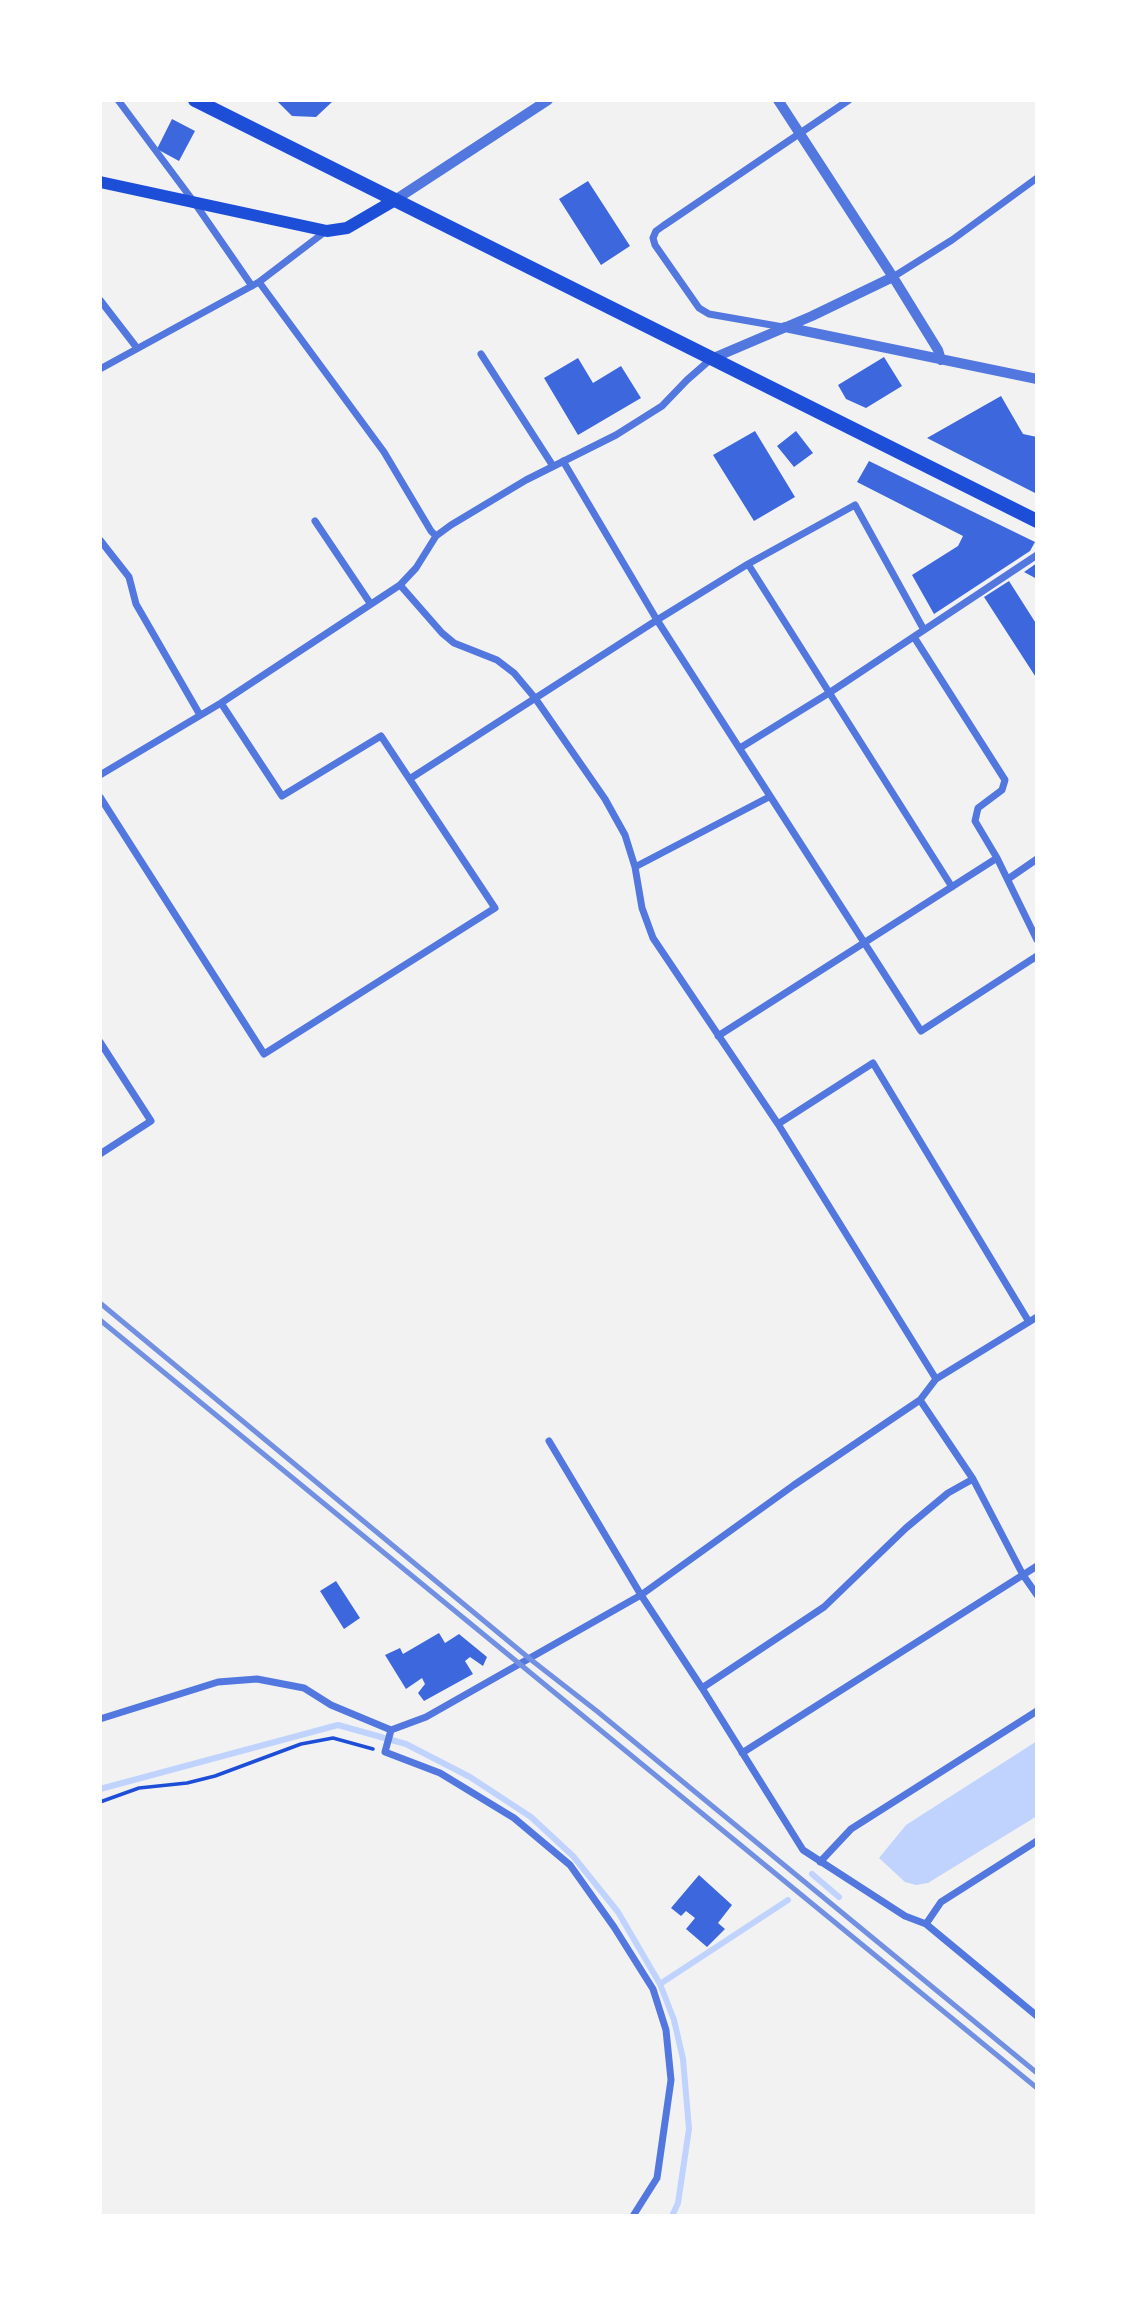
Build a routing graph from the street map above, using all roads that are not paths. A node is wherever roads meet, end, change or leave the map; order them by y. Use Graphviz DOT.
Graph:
graph roads {
  1 [pos="118,100"];
  2 [pos="195,100"];
  3 [pos="548,100"];
  4 [pos="778,100"];
  5 [pos="849,100"];
  6 [pos="800,134"];
  7 [pos="1037,178"];
  8 [pos="100,182"];
  9 [pos="396,200"];
  10 [pos="194,202"];
  11 [pos="327,231"];
  12 [pos="893,277"];
  13 [pos="255,284"];
  14 [pos="100,300"];
  15 [pos="785,327"];
  16 [pos="138,348"];
  17 [pos="481,354"];
  18 [pos="711,359"];
  19 [pos="941,360"];
  20 [pos="100,369"];
  21 [pos="1037,379"];
  22 [pos="563,461"];
  23 [pos="554,466"];
  24 [pos="316,521"];
  25 [pos="1037,521"];
  26 [pos="436,536"];
  27 [pos="100,540"];
  28 [pos="1037,555"];
  29 [pos="748,564"];
  30 [pos="400,585"];
  31 [pos="370,603"];
  32 [pos="657,620"];
  33 [pos="924,630"];
  34 [pos="914,637"];
  35 [pos="829,693"];
  36 [pos="535,698"];
  37 [pos="221,703"];
  38 [pos="200,715"];
  39 [pos="740,748"];
  40 [pos="100,775"];
  41 [pos="411,778"];
  42 [pos="100,797"];
  43 [pos="769,797"];
  44 [pos="997,858"];
  45 [pos="1037,859"];
  46 [pos="635,867"];
  47 [pos="1008,879"];
  48 [pos="952,887"];
  49 [pos="1037,940"];
  50 [pos="864,943"];
  51 [pos="1037,957"];
  52 [pos="718,1036"];
  53 [pos="100,1042"];
  54 [pos="778,1124"];
  55 [pos="100,1154"];
  56 [pos="1037,1317"];
  57 [pos="1029,1322"];
  58 [pos="936,1379"];
  59 [pos="920,1400"];
  60 [pos="550,1441"];
  61 [pos="972,1479"];
  62 [pos="1037,1566"];
  63 [pos="1023,1575"];
  64 [pos="641,1595"];
  65 [pos="1037,1595"];
  66 [pos="702,1688"];
  67 [pos="1037,1711"];
  68 [pos="100,1719"];
  69 [pos="391,1730"];
  70 [pos="741,1753"];
  71 [pos="1037,1841"];
  72 [pos="820,1862"];
  73 [pos="926,1924"];
  74 [pos="1037,2016"];
  75 [pos="633,2216"];
  1 -- 10 [label="street"];
  2 -- 9 [label="highway"];
  3 -- 9 [label="street"];
  4 -- 6 [label="street"];
  5 -- 6 [label="street"];
  6 -- 12 [label="street"];
  6 -- 15 [label="street"];
  7 -- 12 [label="street"];
  8 -- 10 [label="main road"];
  9 -- 11 [label="main road"];
  9 -- 18 [label="highway"];
  10 -- 11 [label="main road"];
  10 -- 13 [label="street"];
  11 -- 13 [label="street"];
  12 -- 15 [label="street"];
  12 -- 19 [label="street"];
  13 -- 16 [label="street"];
  13 -- 26 [label="street"];
  14 -- 16 [label="street"];
  15 -- 18 [label="street"];
  15 -- 19 [label="street"];
  16 -- 20 [label="street"];
  17 -- 23 [label="street"];
  18 -- 22 [label="street"];
  18 -- 25 [label="highway"];
  19 -- 21 [label="street"];
  22 -- 23 [label="street"];
  22 -- 32 [label="street"];
  23 -- 26 [label="street"];
  24 -- 31 [label="street"];
  26 -- 30 [label="street"];
  27 -- 38 [label="street"];
  28 -- 33 [label="street"];
  29 -- 32 [label="street"];
  29 -- 33 [label="street"];
  29 -- 35 [label="street"];
  30 -- 31 [label="street"];
  30 -- 36 [label="street"];
  31 -- 37 [label="street"];
  32 -- 36 [label="street"];
  32 -- 39 [label="street"];
  33 -- 34 [label="street"];
  34 -- 35 [label="street"];
  34 -- 44 [label="street"];
  35 -- 39 [label="street"];
  35 -- 48 [label="street"];
  36 -- 41 [label="street"];
  36 -- 46 [label="street"];
  37 -- 38 [label="street"];
  37 -- 41 [label="street"];
  38 -- 40 [label="street"];
  39 -- 43 [label="street"];
  41 -- 42 [label="street"];
  43 -- 46 [label="street"];
  43 -- 50 [label="street"];
  44 -- 47 [label="street"];
  44 -- 48 [label="street"];
  45 -- 47 [label="street"];
  46 -- 52 [label="street"];
  47 -- 49 [label="street"];
  48 -- 50 [label="street"];
  50 -- 51 [label="street"];
  50 -- 52 [label="street"];
  52 -- 54 [label="street"];
  53 -- 55 [label="street"];
  54 -- 57 [label="street"];
  54 -- 58 [label="street"];
  56 -- 57 [label="street"];
  57 -- 58 [label="street"];
  58 -- 59 [label="street"];
  59 -- 61 [label="street"];
  59 -- 64 [label="street"];
  60 -- 64 [label="street"];
  61 -- 63 [label="street"];
  61 -- 66 [label="street"];
  62 -- 63 [label="street"];
  63 -- 65 [label="street"];
  63 -- 70 [label="street"];
  64 -- 66 [label="street"];
  64 -- 69 [label="street"];
  66 -- 70 [label="street"];
  67 -- 72 [label="street"];
  68 -- 69 [label="street"];
  69 -- 75 [label="street"];
  70 -- 72 [label="street"];
  71 -- 73 [label="street"];
  72 -- 73 [label="street"];
  73 -- 74 [label="street"];
}
